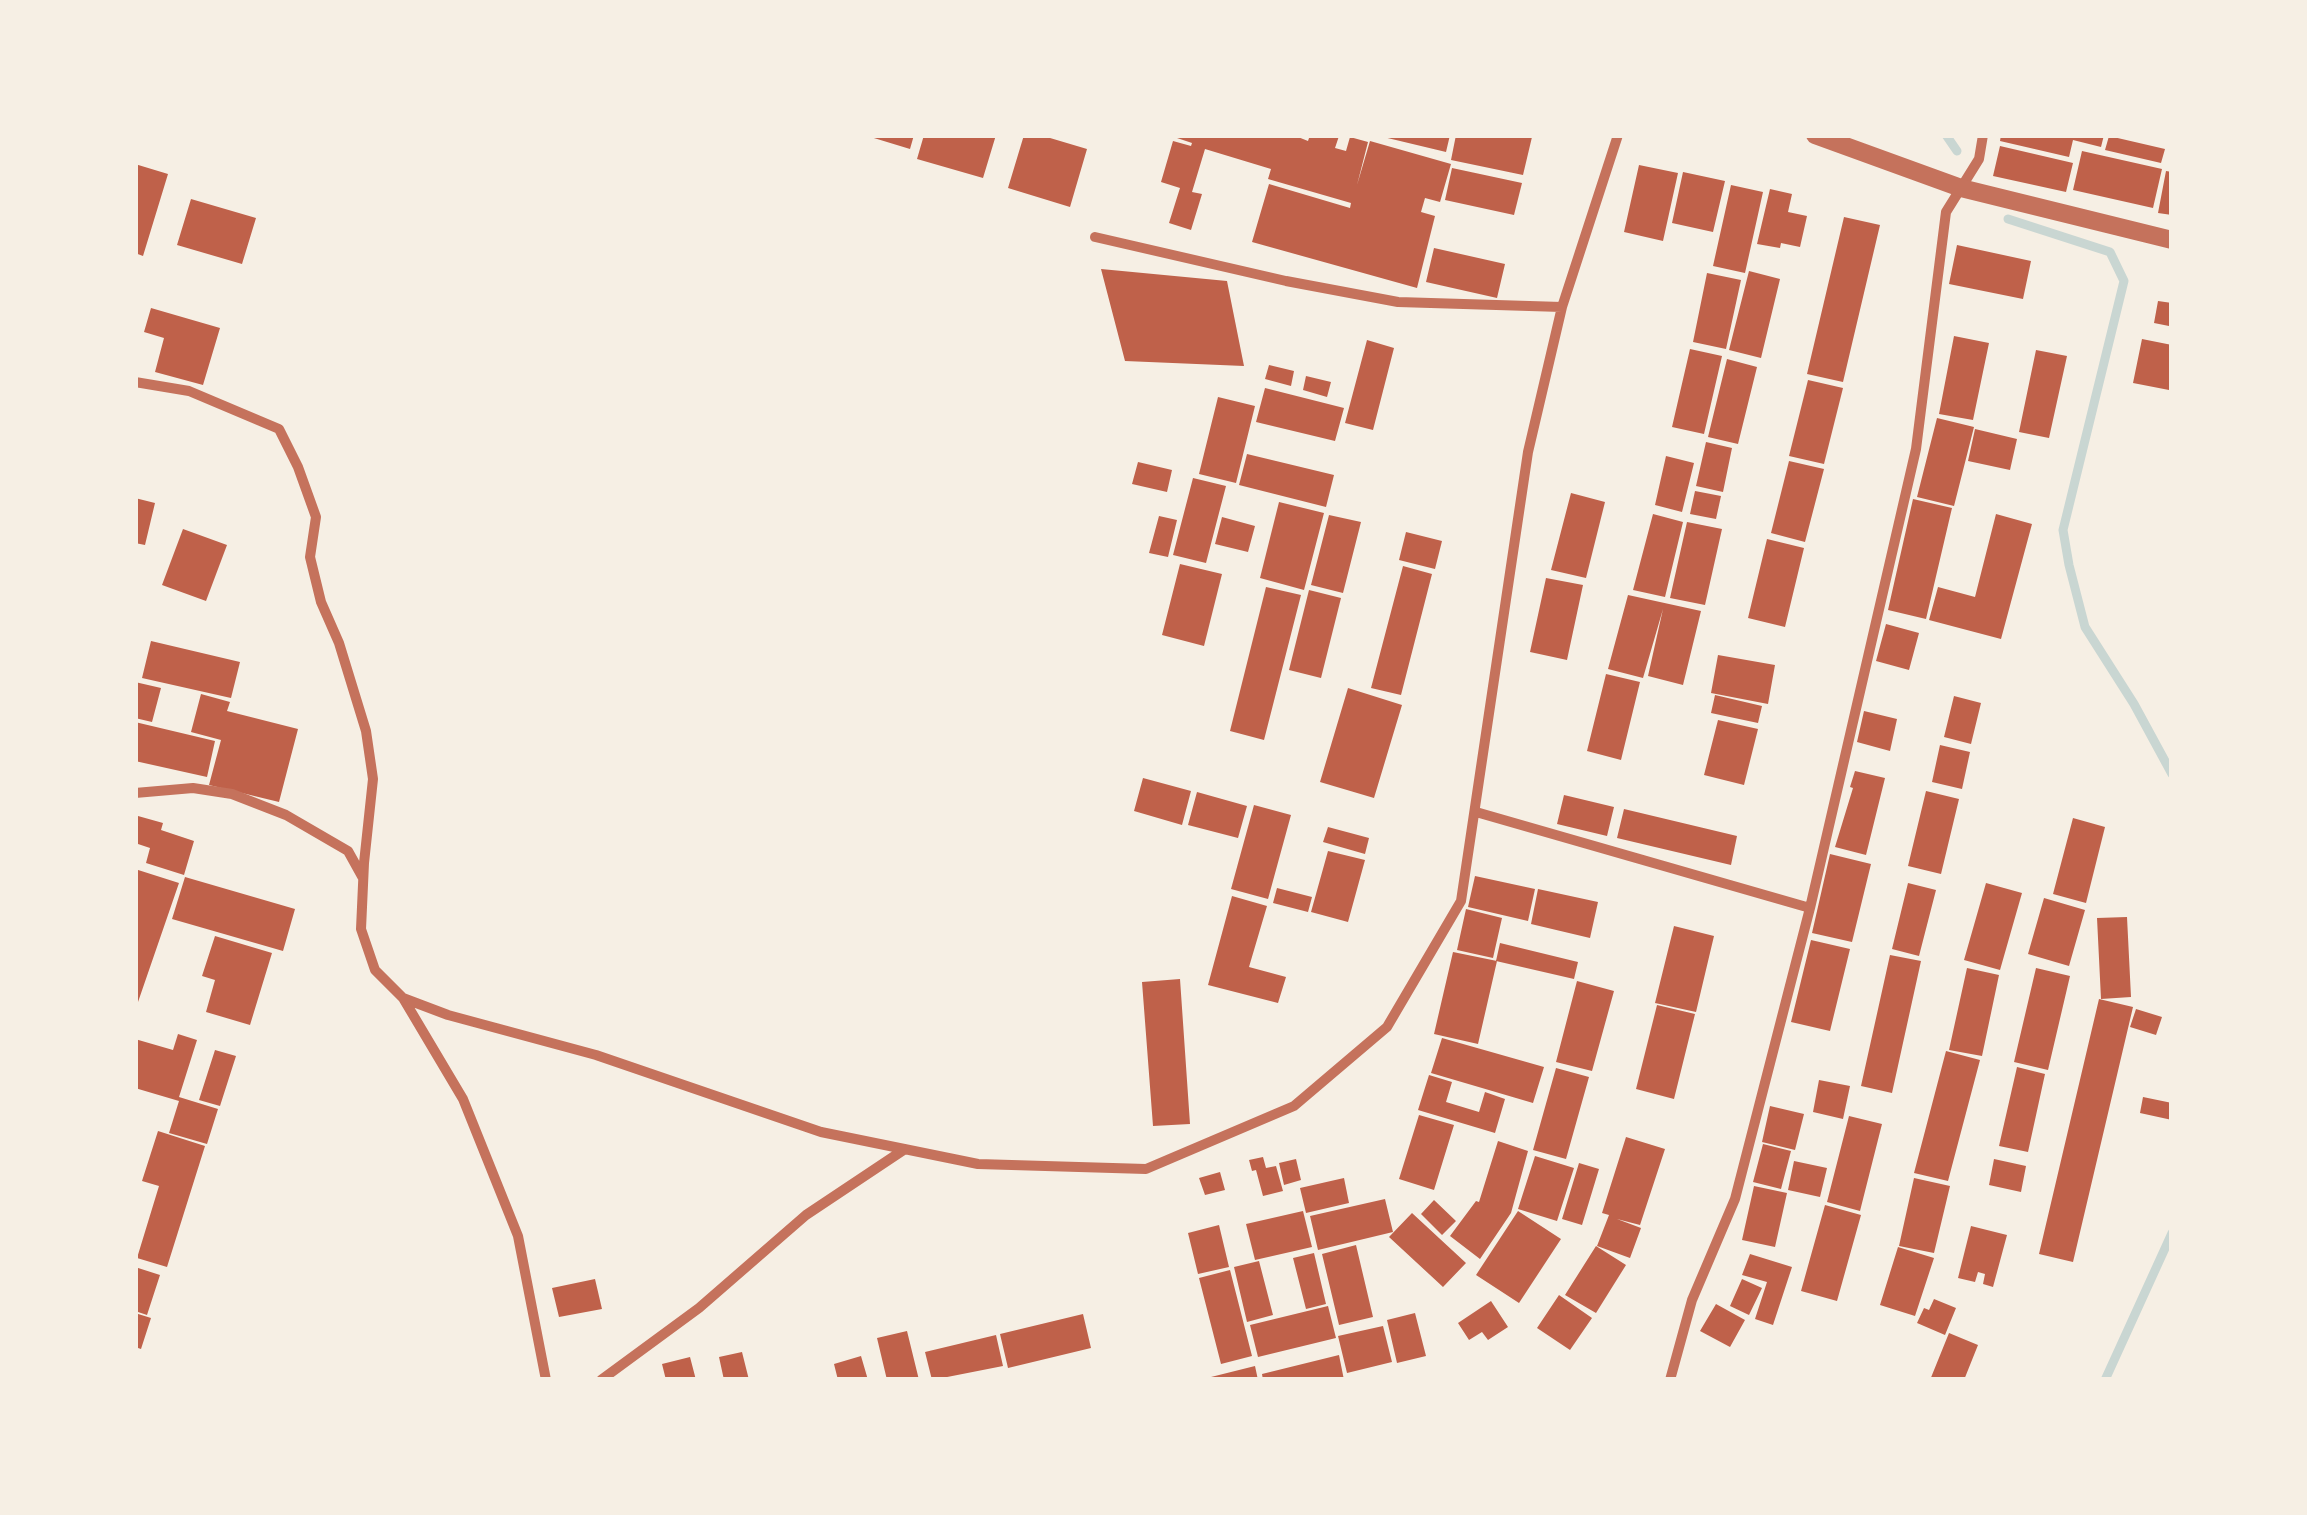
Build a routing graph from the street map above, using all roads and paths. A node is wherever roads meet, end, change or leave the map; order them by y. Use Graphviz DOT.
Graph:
graph roads {
  1 [pos="1618,135"];
  2 [pos="1815,135"];
  3 [pos="1984,135"];
  4 [pos="1960,188"];
  5 [pos="1095,237"];
  6 [pos="2172,240"];
  7 [pos="1562,307"];
  8 [pos="135,382"];
  9 [pos="135,793"];
  10 [pos="1476,812"];
  11 [pos="363,879"];
  12 [pos="1810,908"];
  13 [pos="403,998"];
  14 [pos="905,1149"];
  15 [pos="546,1380"];
  16 [pos="601,1380"];
  17 [pos="1670,1380"];
  1 -- 7 [label="street"];
  2 -- 4 [label="street"];
  3 -- 4 [label="street"];
  4 -- 6 [label="street"];
  4 -- 12 [label="street"];
  5 -- 7 [label="street"];
  7 -- 10 [label="street"];
  8 -- 11 [label="street"];
  9 -- 11 [label="street"];
  10 -- 12 [label="street"];
  10 -- 14 [label="street"];
  11 -- 13 [label="street"];
  12 -- 17 [label="street"];
  13 -- 14 [label="street"];
  13 -- 15 [label="street"];
  14 -- 16 [label="street"];
}
